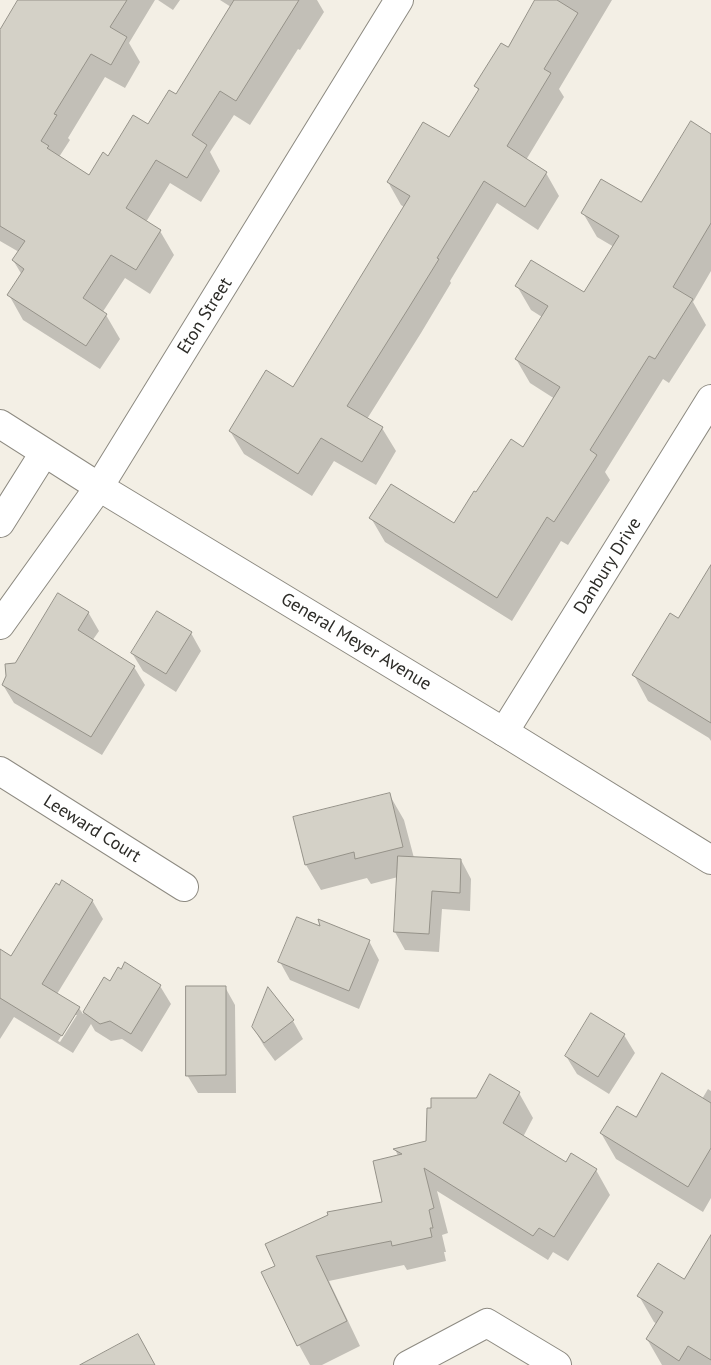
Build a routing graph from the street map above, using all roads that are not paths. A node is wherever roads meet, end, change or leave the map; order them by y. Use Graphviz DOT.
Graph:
graph roads {
  1 [pos="399,0"];
  2 [pos="711,399"];
  3 [pos="0,424"];
  4 [pos="44,453"];
  5 [pos="100,487"];
  6 [pos="0,523"];
  7 [pos="0,625"];
  8 [pos="504,732"];
  9 [pos="0,771"];
  10 [pos="711,860"];
  11 [pos="184,888"];
  12 [pos="408,1365"];
  13 [pos="557,1365"];
  1 -- 5 [label="street, Eton Street"];
  2 -- 8 [label="street, Danbury Drive"];
  3 -- 4 [label="street, General Meyer Avenue"];
  4 -- 5 [label="street, General Meyer Avenue"];
  4 -- 6 [label="street"];
  5 -- 7 [label="street, Eton Street"];
  5 -- 8 [label="street, General Meyer Avenue"];
  8 -- 10 [label="street, General Meyer Avenue"];
  9 -- 11 [label="street, Leeward Court"];
  12 -- 13 [label="street"];
}
